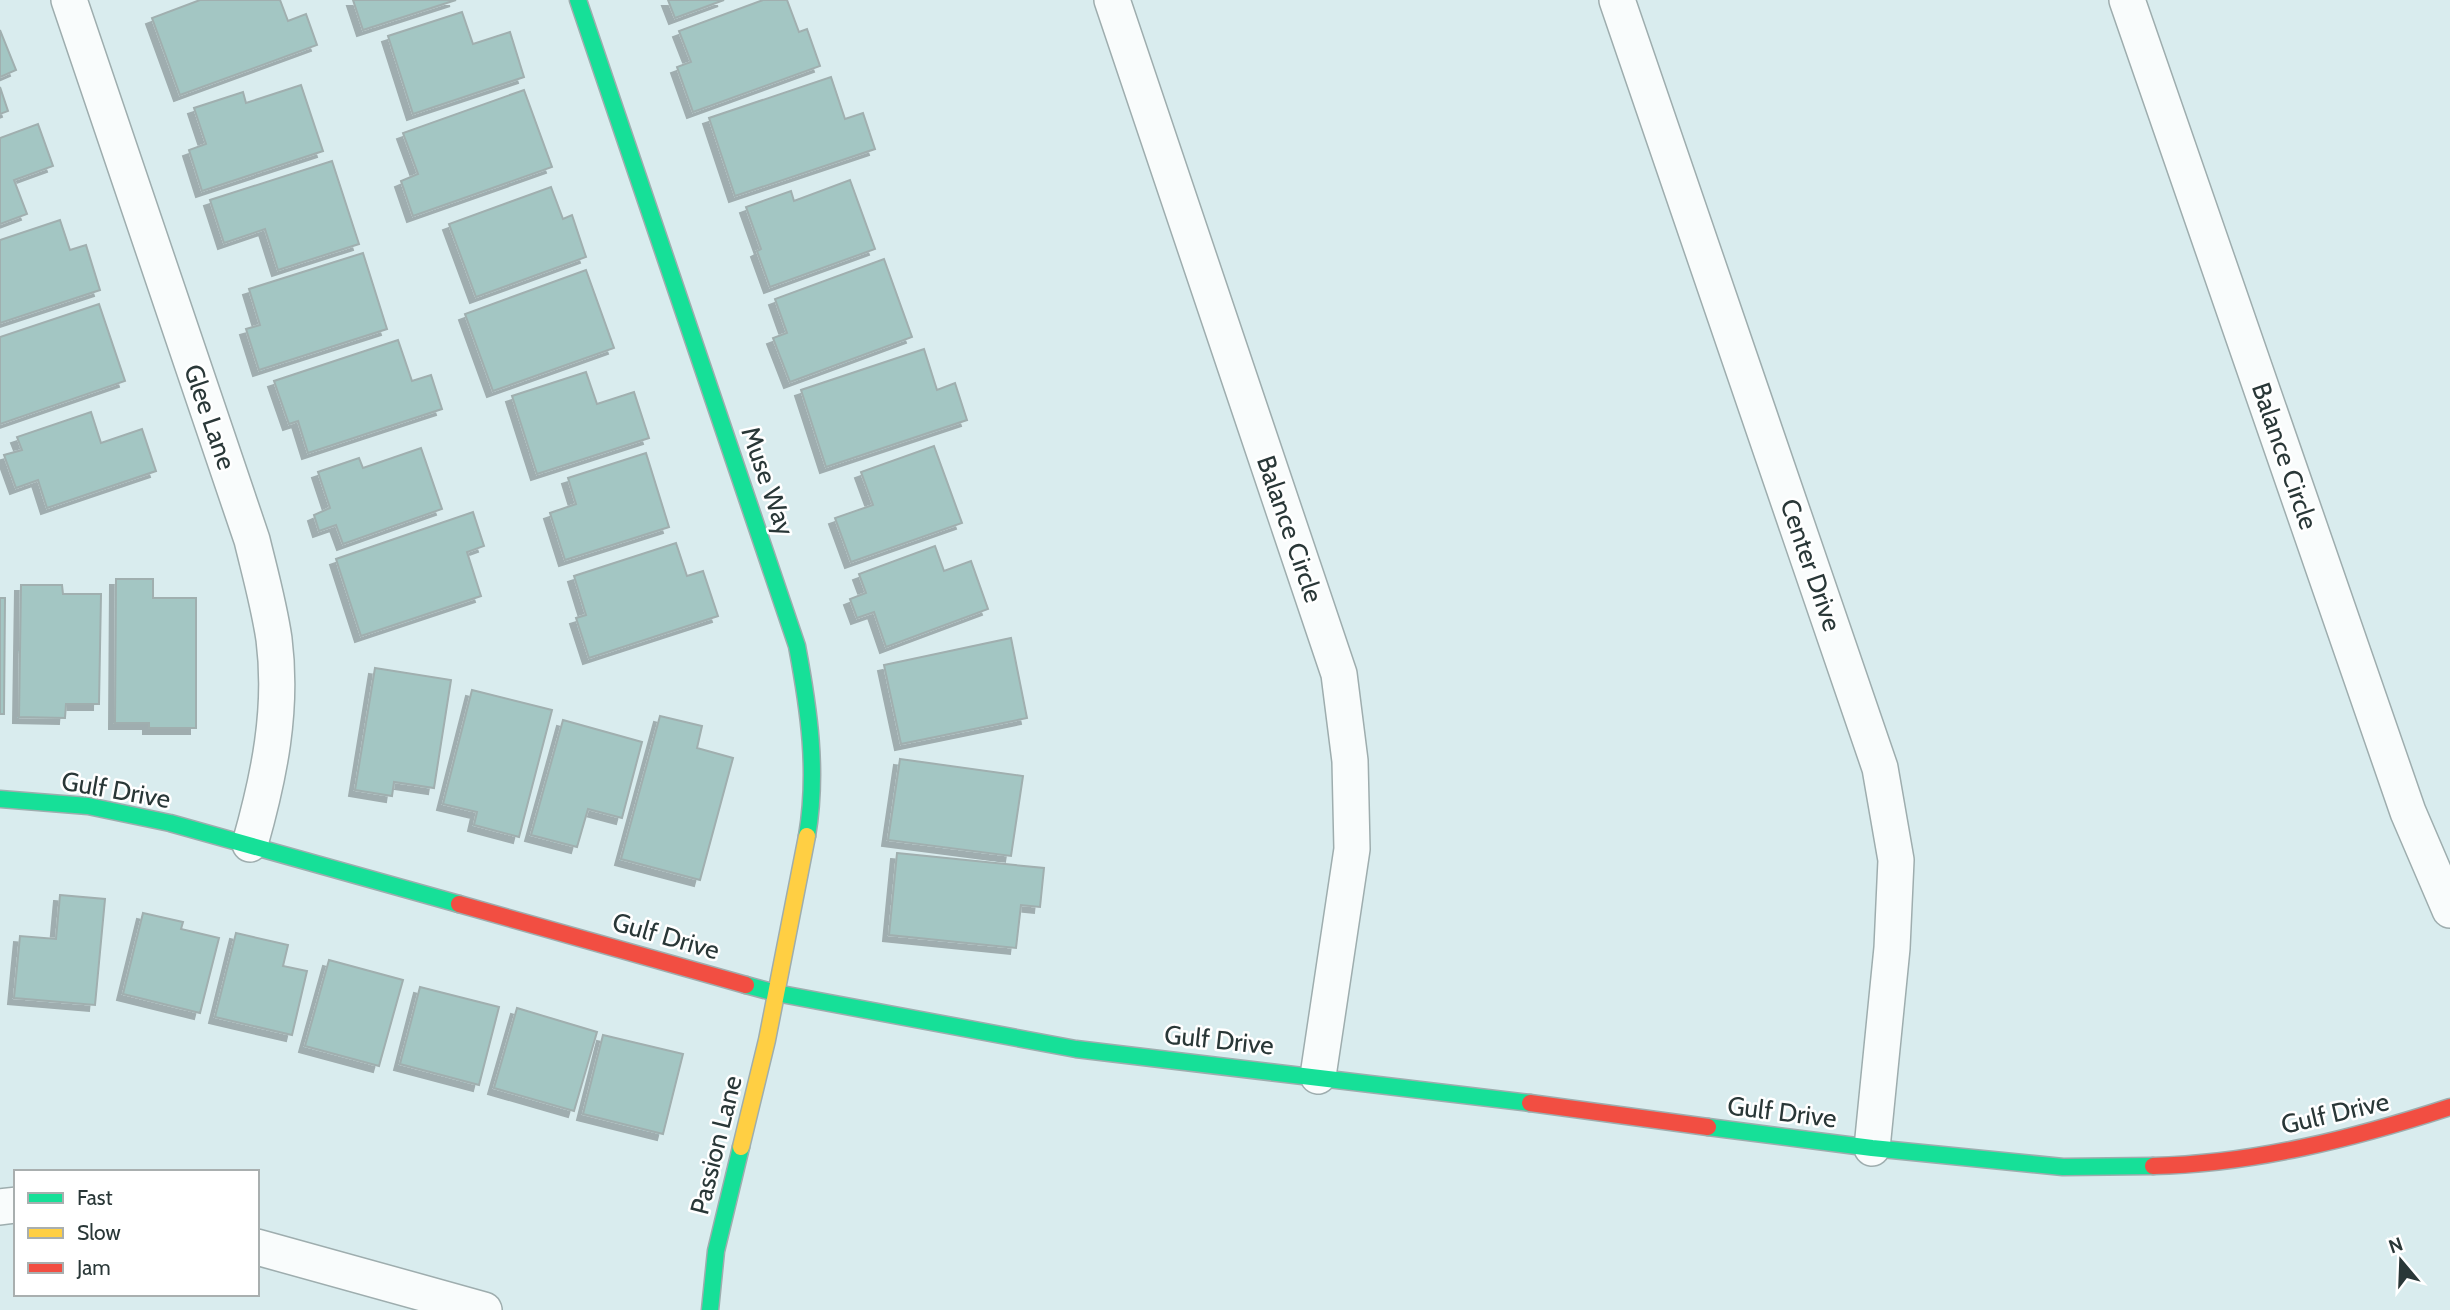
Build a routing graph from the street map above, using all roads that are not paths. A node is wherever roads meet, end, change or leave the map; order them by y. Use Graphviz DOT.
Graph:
graph roads {
  1 [pos="69,0"];
  2 [pos="578,0"];
  3 [pos="1112,0"];
  4 [pos="1617,0"];
  5 [pos="2127,0"];
  6 [pos="0,799"];
  7 [pos="250,844"];
  8 [pos="2450,910"];
  9 [pos="776,993"];
  10 [pos="1318,1076"];
  11 [pos="2450,1107"];
  12 [pos="1872,1148"];
  13 [pos="259,1248"];
  14 [pos="484,1310"];
  15 [pos="710,1310"];
  1 -- 7 [label="street, Glee Lane"];
  2 -- 9 [label="street, Muse Way"];
  3 -- 10 [label="street, Balance Circle"];
  4 -- 12 [label="street, Center Drive"];
  5 -- 8 [label="street, Balance Circle"];
  6 -- 7 [label="street, Gulf Drive"];
  7 -- 9 [label="street, Gulf Drive"];
  9 -- 10 [label="street, Gulf Drive"];
  9 -- 15 [label="street, Passion Lane"];
  10 -- 12 [label="street, Gulf Drive"];
  11 -- 12 [label="street, Gulf Drive"];
  13 -- 14 [label="street"];
}
